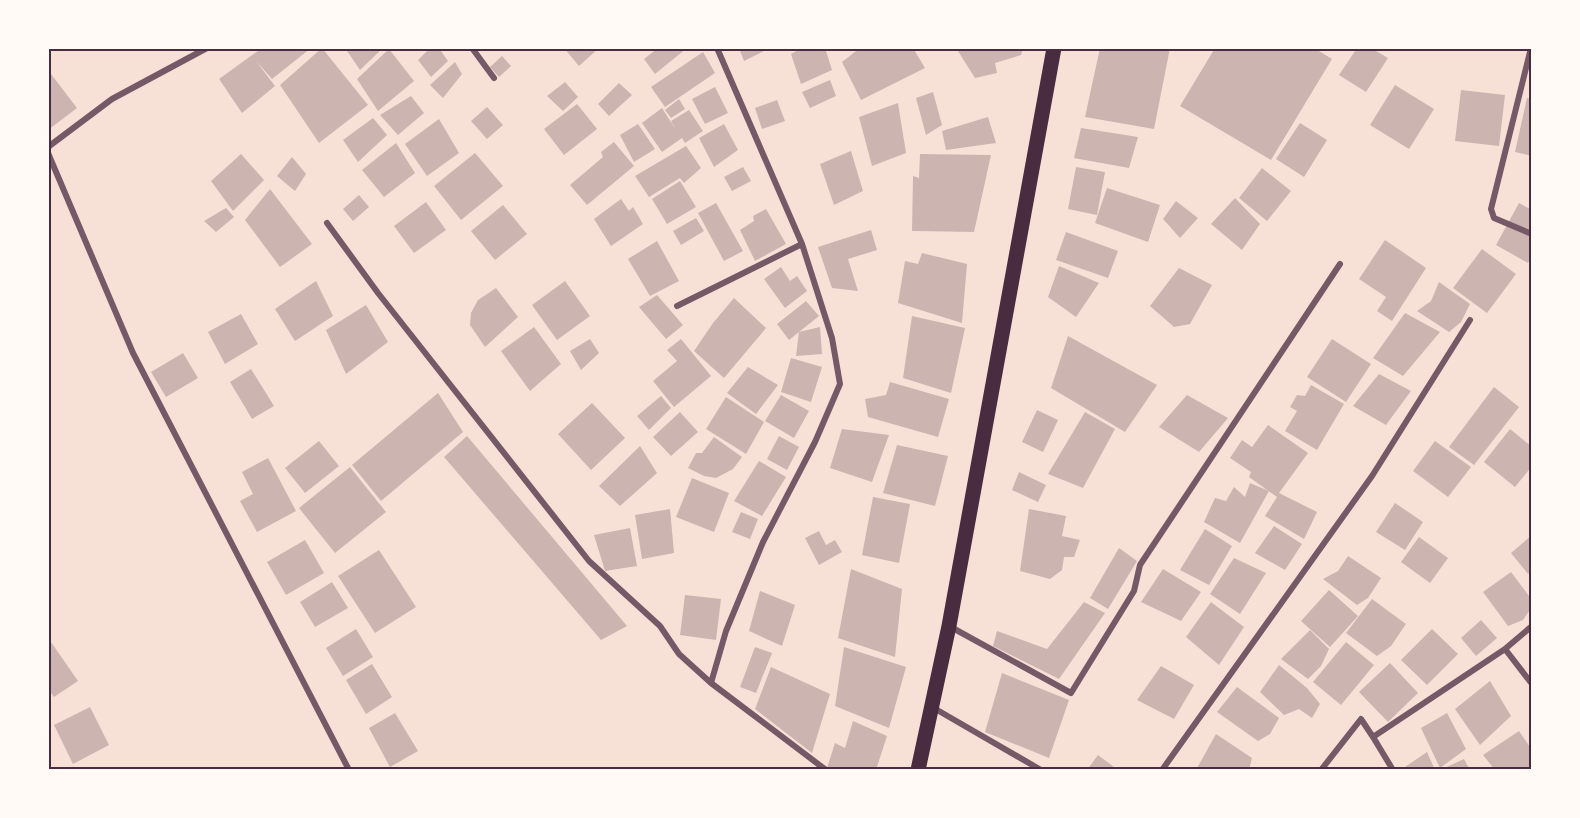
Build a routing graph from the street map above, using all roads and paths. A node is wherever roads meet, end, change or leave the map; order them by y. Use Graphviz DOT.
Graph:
graph roads {
  1 [pos="207,48"];
  2 [pos="472,48"];
  3 [pos="717,48"];
  4 [pos="1054,48"];
  5 [pos="1531,48"];
  6 [pos="494,78"];
  7 [pos="48,147"];
  8 [pos="48,153"];
  9 [pos="327,223"];
  10 [pos="1532,234"];
  11 [pos="802,244"];
  12 [pos="1340,264"];
  13 [pos="677,306"];
  14 [pos="1470,320"];
  15 [pos="948,626"];
  16 [pos="1532,626"];
  17 [pos="1505,649"];
  18 [pos="711,683"];
  19 [pos="1532,684"];
  20 [pos="932,707"];
  21 [pos="1373,737"];
  22 [pos="350,770"];
  23 [pos="826,770"];
  24 [pos="918,770"];
  25 [pos="1041,770"];
  26 [pos="1162,770"];
  27 [pos="1321,770"];
  28 [pos="1393,770"];
  1 -- 7 [label="street"];
  2 -- 6 [label="street"];
  3 -- 11 [label="street"];
  4 -- 15 [label="main road"];
  5 -- 10 [label="street"];
  8 -- 22 [label="street"];
  9 -- 18 [label="street"];
  11 -- 13 [label="street"];
  11 -- 18 [label="street"];
  12 -- 15 [label="street"];
  14 -- 26 [label="street"];
  15 -- 20 [label="main road"];
  16 -- 17 [label="street"];
  17 -- 19 [label="street"];
  17 -- 21 [label="street"];
  18 -- 23 [label="street"];
  20 -- 24 [label="main road"];
  20 -- 25 [label="street"];
  21 -- 27 [label="street"];
  21 -- 28 [label="street"];
}
